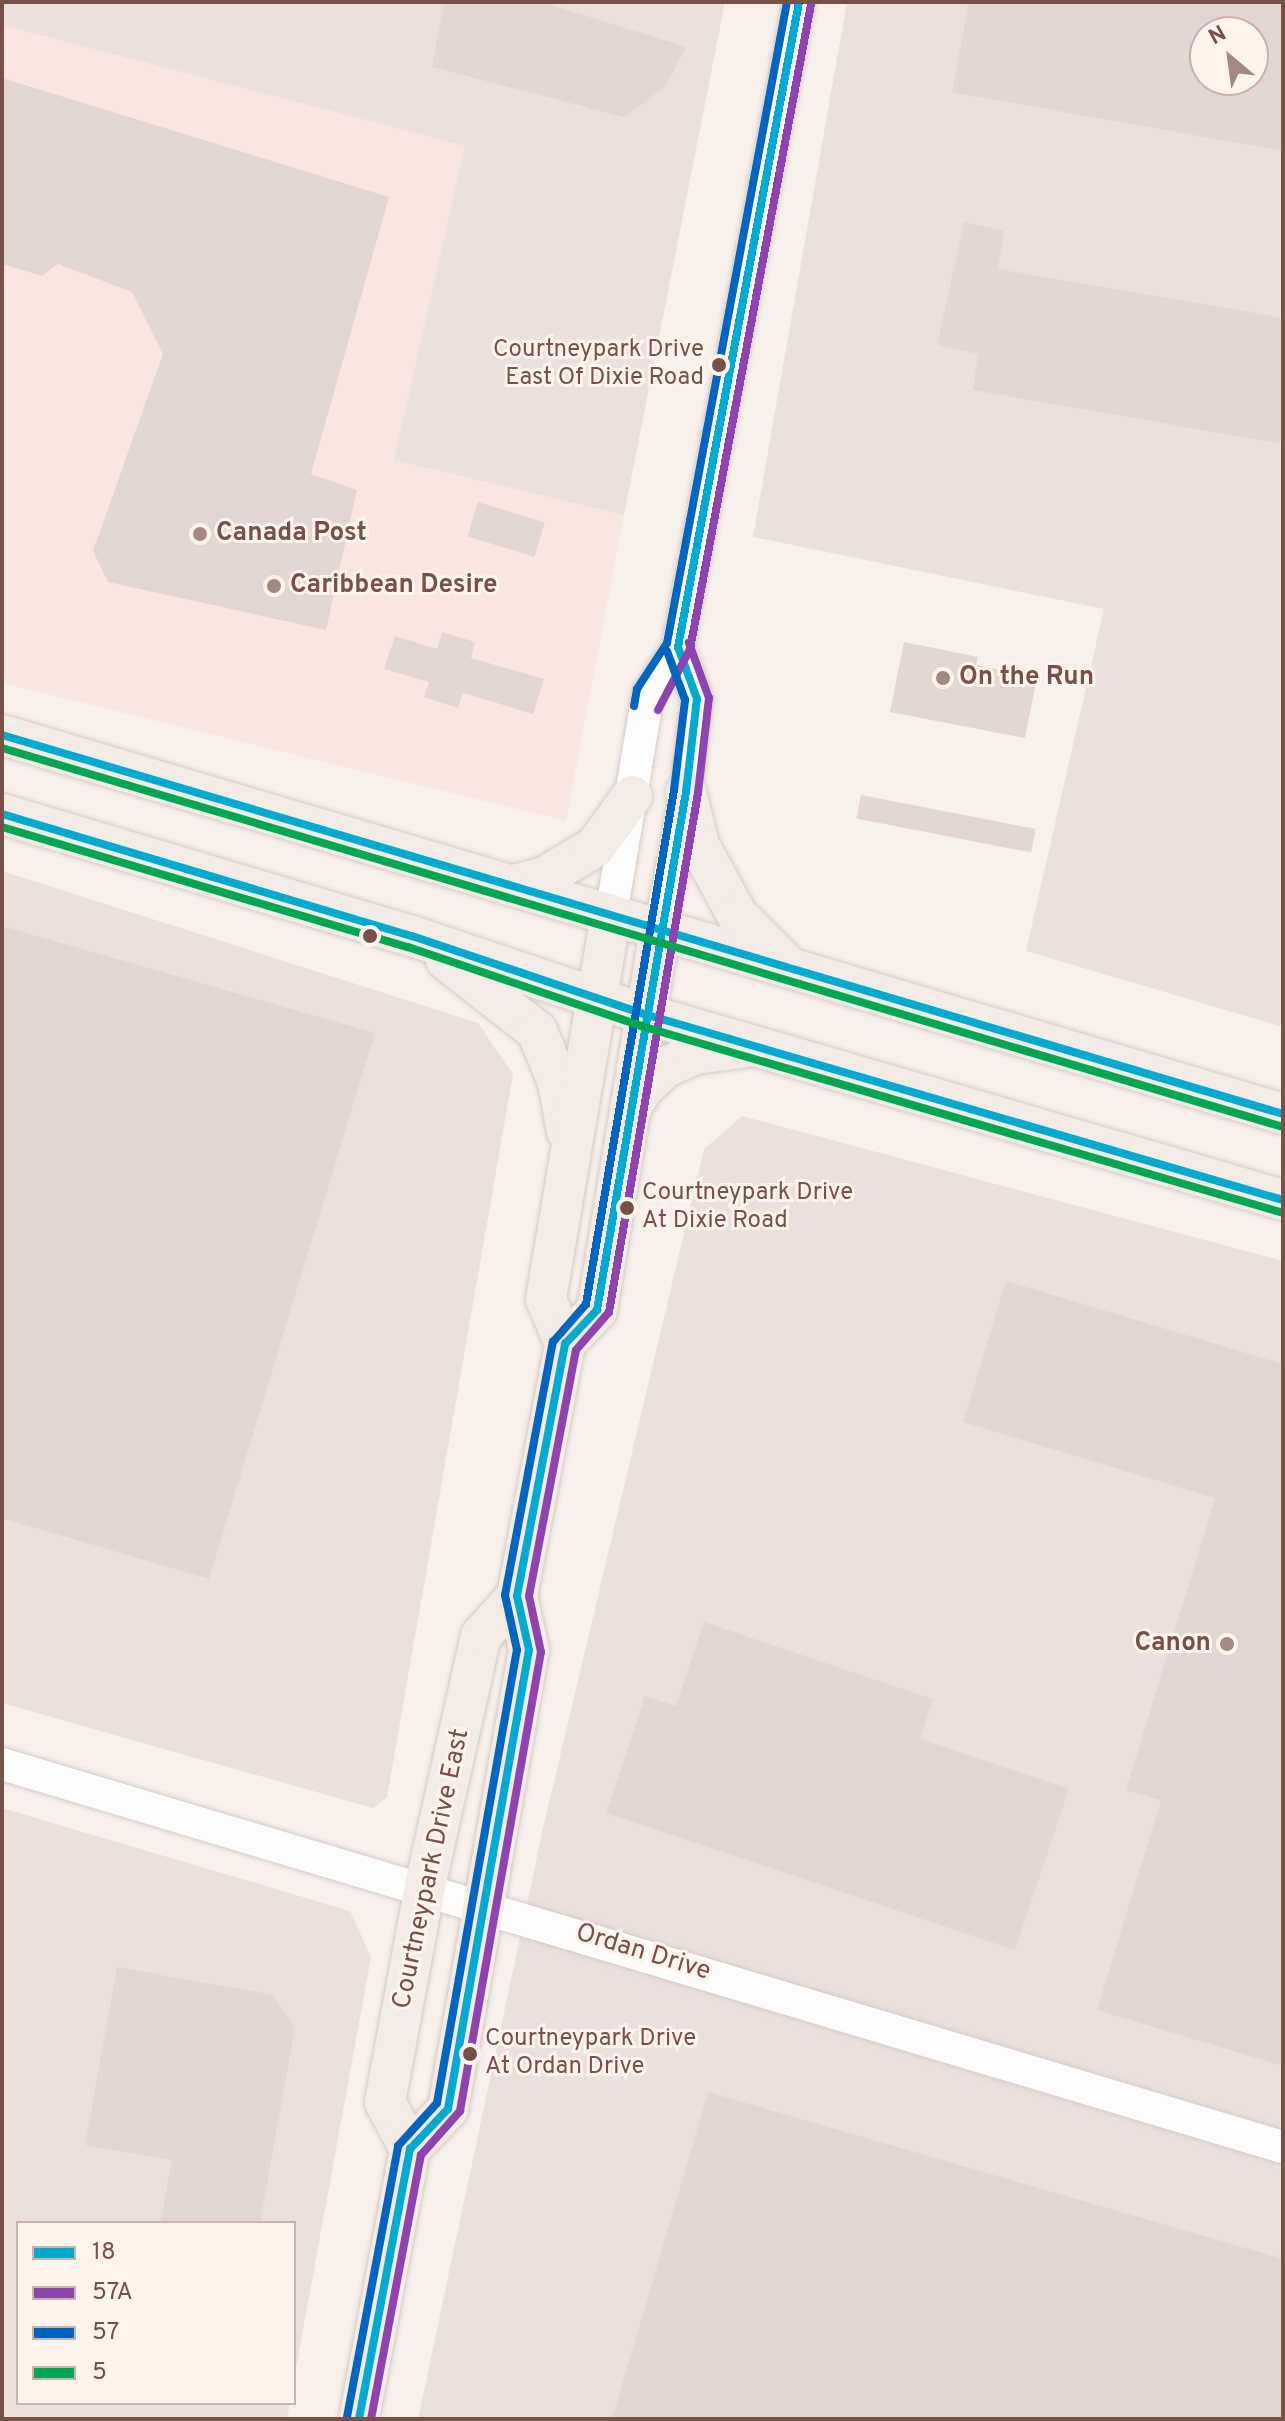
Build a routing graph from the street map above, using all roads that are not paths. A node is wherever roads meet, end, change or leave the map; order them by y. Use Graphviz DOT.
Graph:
graph roads {
  1 [pos="799,2"];
  2 [pos="678,647"];
  3 [pos="2,735"];
  4 [pos="686,792"];
  5 [pos="632,796"];
  6 [pos="2,814"];
  7 [pos="514,885"];
  8 [pos="611,915"];
  9 [pos="660,931"];
  10 [pos="412,936"];
  11 [pos="789,967"];
  12 [pos="600,999"];
  13 [pos="644,1014"];
  14 [pos="758,1046"];
  15 [pos="1283,1114"];
  16 [pos="627,1117"];
  17 [pos="572,1154"];
  18 [pos="1283,1200"];
  19 [pos="565,1344"];
  20 [pos="517,1596"];
  21 [pos="2,1764"];
  22 [pos="425,1886"];
  23 [pos="484,1904"];
  24 [pos="1283,2147"];
  25 [pos="410,2149"];
  26 [pos="359,2419"];
  1 -- 2 [label="street"];
  2 -- 4 [label="street"];
  2 -- 5 [label="street"];
  3 -- 7 [label="main road"];
  4 -- 9 [label="street"];
  4 -- 11 [label="main road"];
  5 -- 7 [label="main road"];
  5 -- 8 [label="street"];
  6 -- 10 [label="main road"];
  7 -- 8 [label="main road"];
  8 -- 9 [label="main road"];
  8 -- 12 [label="main road"];
  9 -- 11 [label="main road"];
  9 -- 13 [label="main road"];
  10 -- 12 [label="main road"];
  10 -- 17 [label="main road"];
  11 -- 15 [label="main road"];
  12 -- 13 [label="main road"];
  12 -- 17 [label="main road"];
  13 -- 14 [label="main road"];
  13 -- 16 [label="main road"];
  14 -- 16 [label="main road"];
  14 -- 18 [label="main road"];
  16 -- 19 [label="main road"];
  17 -- 19 [label="main road"];
  19 -- 20 [label="main road, Courtneypark Drive East"];
  20 -- 22 [label="main road, Courtneypark Drive East"];
  20 -- 23 [label="main road, Courtneypark Drive East"];
  21 -- 22 [label="street, Ordan Drive"];
  22 -- 23 [label="street, Ordan Drive"];
  22 -- 25 [label="main road, Courtneypark Drive East"];
  23 -- 24 [label="street, Ordan Drive"];
  23 -- 25 [label="main road, Courtneypark Drive East"];
  25 -- 26 [label="main road"];
}
